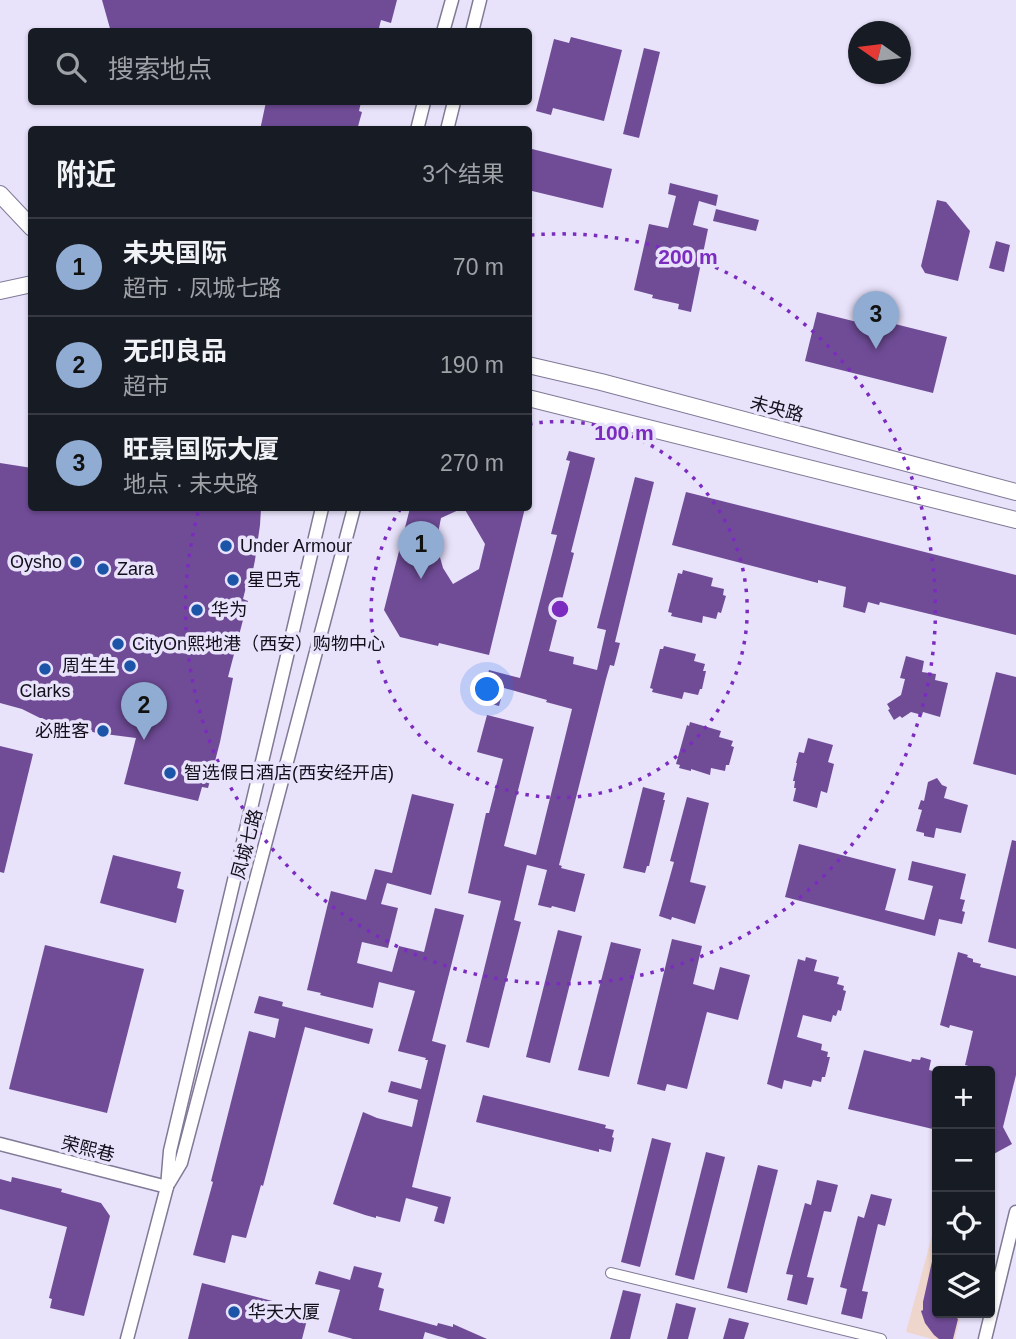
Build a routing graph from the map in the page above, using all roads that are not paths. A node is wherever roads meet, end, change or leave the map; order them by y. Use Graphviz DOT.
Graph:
graph roads {
  1 [pos="452,0"];
  2 [pos="480,0"];
  3 [pos="444,28"];
  4 [pos="473,28"];
  5 [pos="423,105"];
  6 [pos="453,105"];
  7 [pos="417,126"];
  8 [pos="448,126"];
  9 [pos="0,194"];
  10 [pos="28,224"];
  11 [pos="28,285"];
  12 [pos="0,291"];
  13 [pos="532,366"];
  14 [pos="532,399"];
  15 [pos="1016,492"];
  16 [pos="321,511"];
  17 [pos="353,511"];
  18 [pos="1016,520"];
  19 [pos="0,1144"];
  20 [pos="167,1186"];
  21 [pos="1016,1212"];
  22 [pos="611,1273"];
  23 [pos="127,1339"];
  24 [pos="881,1339"];
  25 [pos="985,1339"];
  1 -- 3 [label="street"];
  2 -- 4 [label="street"];
  5 -- 7 [label="street"];
  6 -- 8 [label="street"];
  9 -- 10 [label="main road"];
  11 -- 12 [label="main road"];
  13 -- 15 [label="main road, 未央路"];
  14 -- 18 [label="main road"];
  16 -- 20 [label="street, 凤城七路"];
  17 -- 20 [label="street, 凤城七路"];
  19 -- 20 [label="street, 荣熙巷"];
  20 -- 23 [label="street, 凤城七路"];
  21 -- 25 [label="street"];
  22 -- 24 [label="street"];
}
